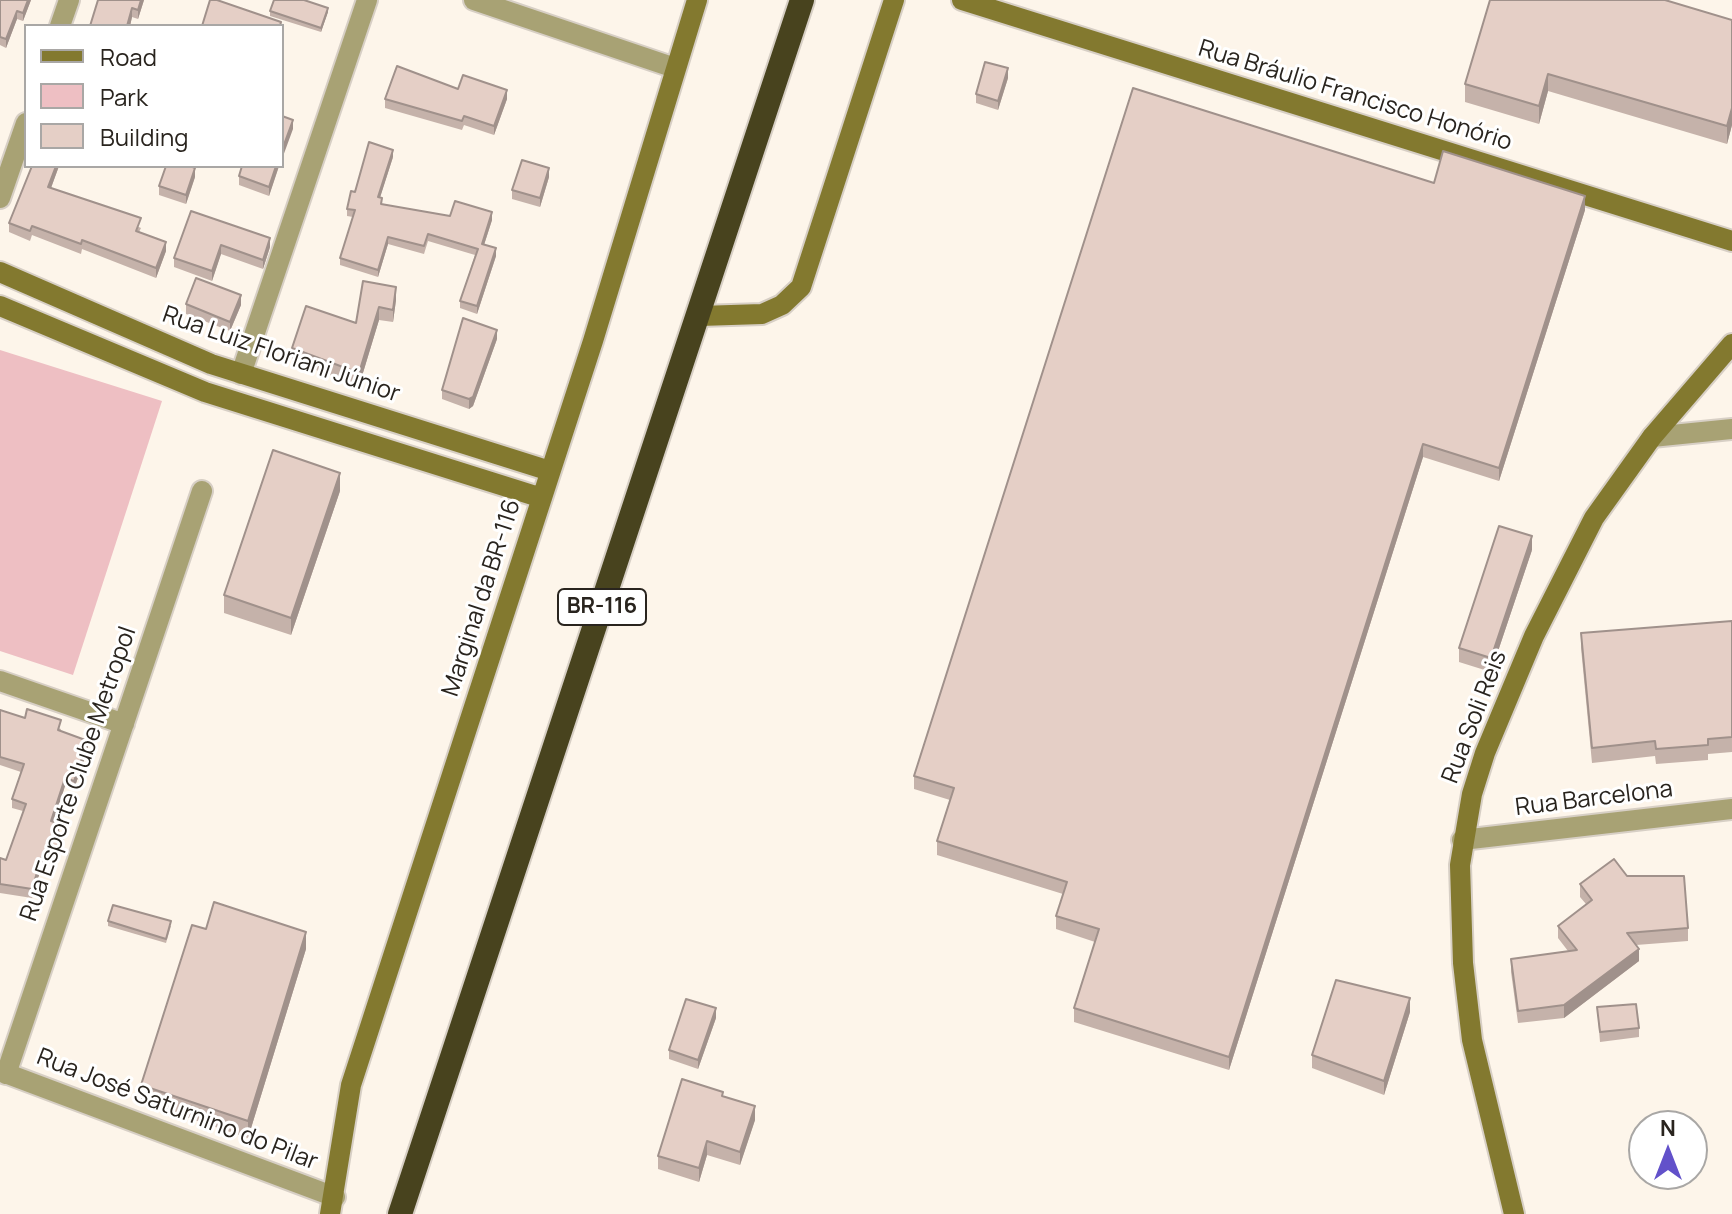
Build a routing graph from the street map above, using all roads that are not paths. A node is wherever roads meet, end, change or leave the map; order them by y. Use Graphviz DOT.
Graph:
graph roads {
  1 [pos="69,0"];
  2 [pos="367,0"];
  3 [pos="474,0"];
  4 [pos="697,0"];
  5 [pos="802,0"];
  6 [pos="894,0"];
  7 [pos="962,0"];
  8 [pos="61,24"];
  9 [pos="675,68"];
  10 [pos="24,129"];
  11 [pos="0,198"];
  12 [pos="1732,241"];
  13 [pos="0,272"];
  14 [pos="0,306"];
  15 [pos="700,316"];
  16 [pos="1732,344"];
  17 [pos="241,374"];
  18 [pos="1732,429"];
  19 [pos="1652,437"];
  20 [pos="550,471"];
  21 [pos="202,491"];
  22 [pos="542,498"];
  23 [pos="0,681"];
  24 [pos="124,724"];
  25 [pos="1732,809"];
  26 [pos="1462,840"];
  27 [pos="3,1072"];
  28 [pos="332,1206"];
  29 [pos="400,1214"];
  30 [pos="1514,1214"];
  1 -- 8 [label="street"];
  2 -- 17 [label="street"];
  3 -- 9 [label="street"];
  4 -- 9 [label="street, Marginal da BR-116"];
  5 -- 15 [label="highway, BR-116"];
  6 -- 15 [label="street"];
  7 -- 12 [label="street, Rua Bráulio Francisco Honório"];
  9 -- 20 [label="street, Marginal da BR-116"];
  10 -- 11 [label="street"];
  13 -- 17 [label="street, Rua Luiz Floriani Júnior"];
  14 -- 22 [label="street"];
  15 -- 29 [label="highway, BR-116"];
  16 -- 19 [label="street, Rua Soli Reis"];
  17 -- 20 [label="street, Rua Luiz Floriani Júnior"];
  18 -- 19 [label="street"];
  19 -- 26 [label="street, Rua Soli Reis"];
  20 -- 22 [label="street, Marginal da BR-116"];
  21 -- 24 [label="street, Rua Esporte Clube Metropol"];
  22 -- 28 [label="street, Marginal da BR-116"];
  23 -- 24 [label="street"];
  24 -- 27 [label="street, Rua Esporte Clube Metropol"];
  25 -- 26 [label="street, Rua Barcelona"];
  26 -- 30 [label="street, Rua Soli Reis"];
  27 -- 28 [label="street, Rua José Saturnino do Pilar"];
}
